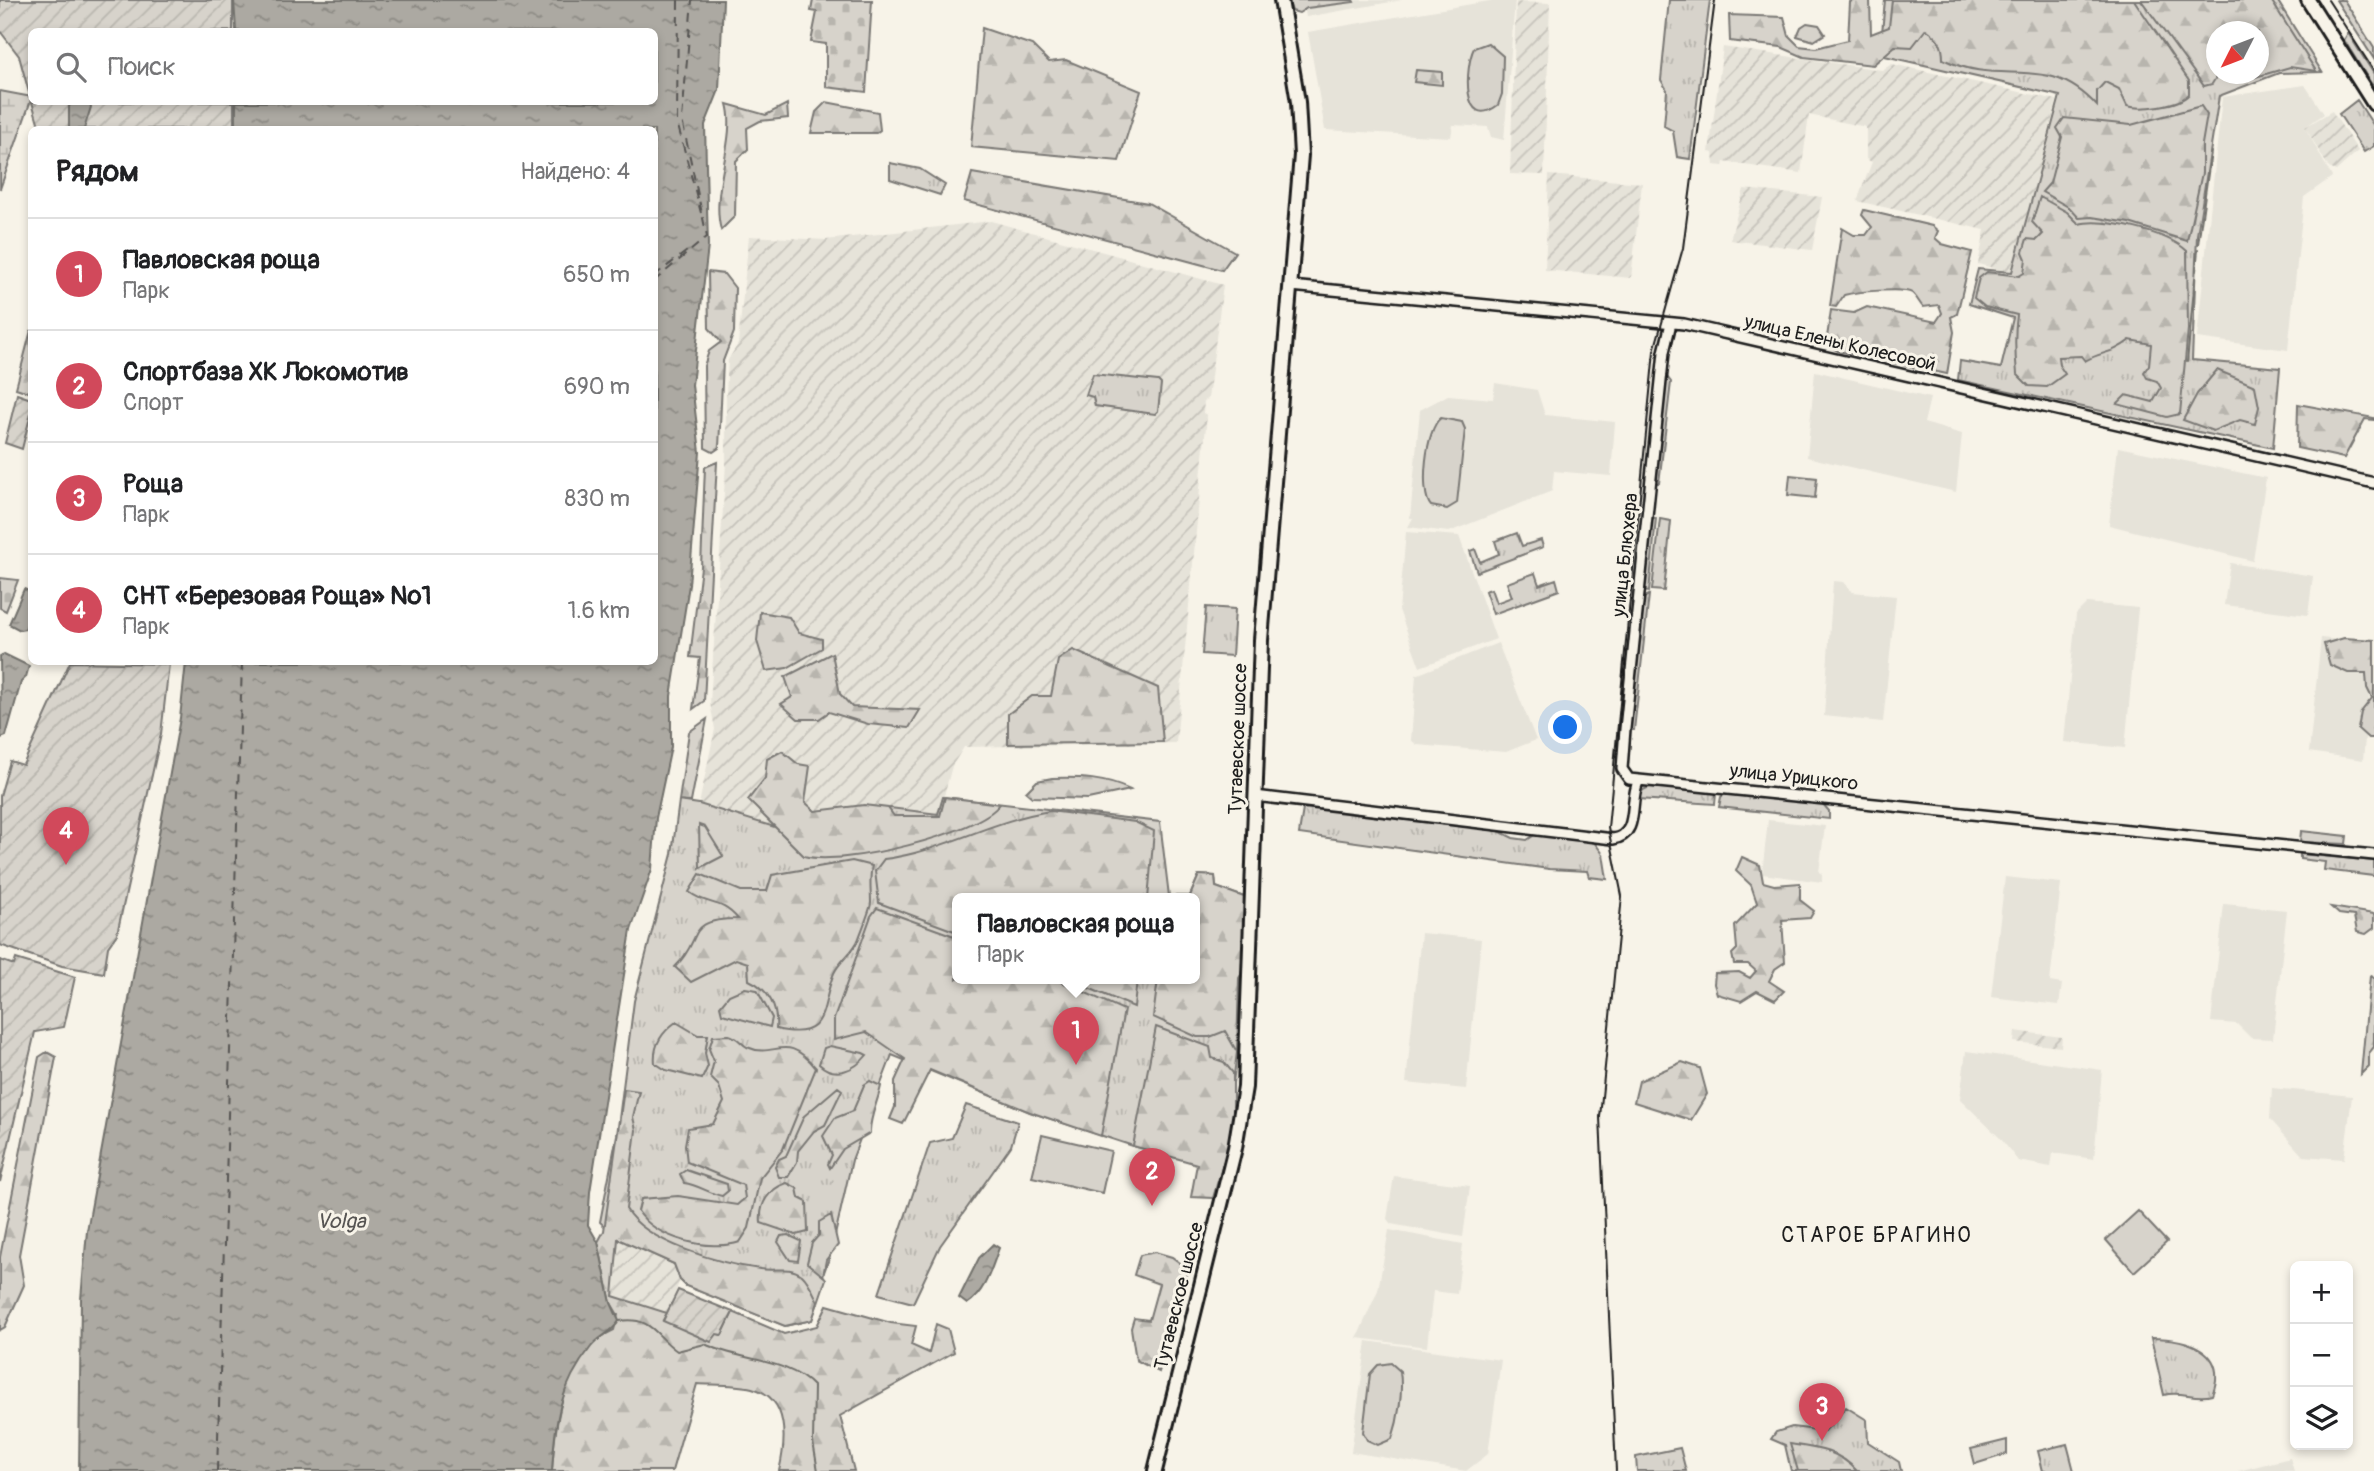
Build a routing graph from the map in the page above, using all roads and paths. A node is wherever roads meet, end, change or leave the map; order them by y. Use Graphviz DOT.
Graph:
graph roads {
  1 [pos="1281,0"];
  2 [pos="2308,0"];
  3 [pos="2374,104"];
  4 [pos="1291,286"];
  5 [pos="1671,323"];
  6 [pos="2374,483"];
  7 [pos="1638,782"];
  8 [pos="1255,796"];
  9 [pos="2374,855"];
  10 [pos="1155,1471"];
  1 -- 4 [label="main road, Тутаевское шоссе"];
  2 -- 3 [label="main road"];
  4 -- 5 [label="street, улица Елены Колесовой"];
  4 -- 8 [label="main road, Тутаевское шоссе"];
  5 -- 6 [label="street, улица Елены Колесовой"];
  5 -- 7 [label="street, улица Блюхера"];
  7 -- 8 [label="street"];
  7 -- 9 [label="street, улица Урицкого"];
  8 -- 10 [label="main road, Тутаевское шоссе"];
}
